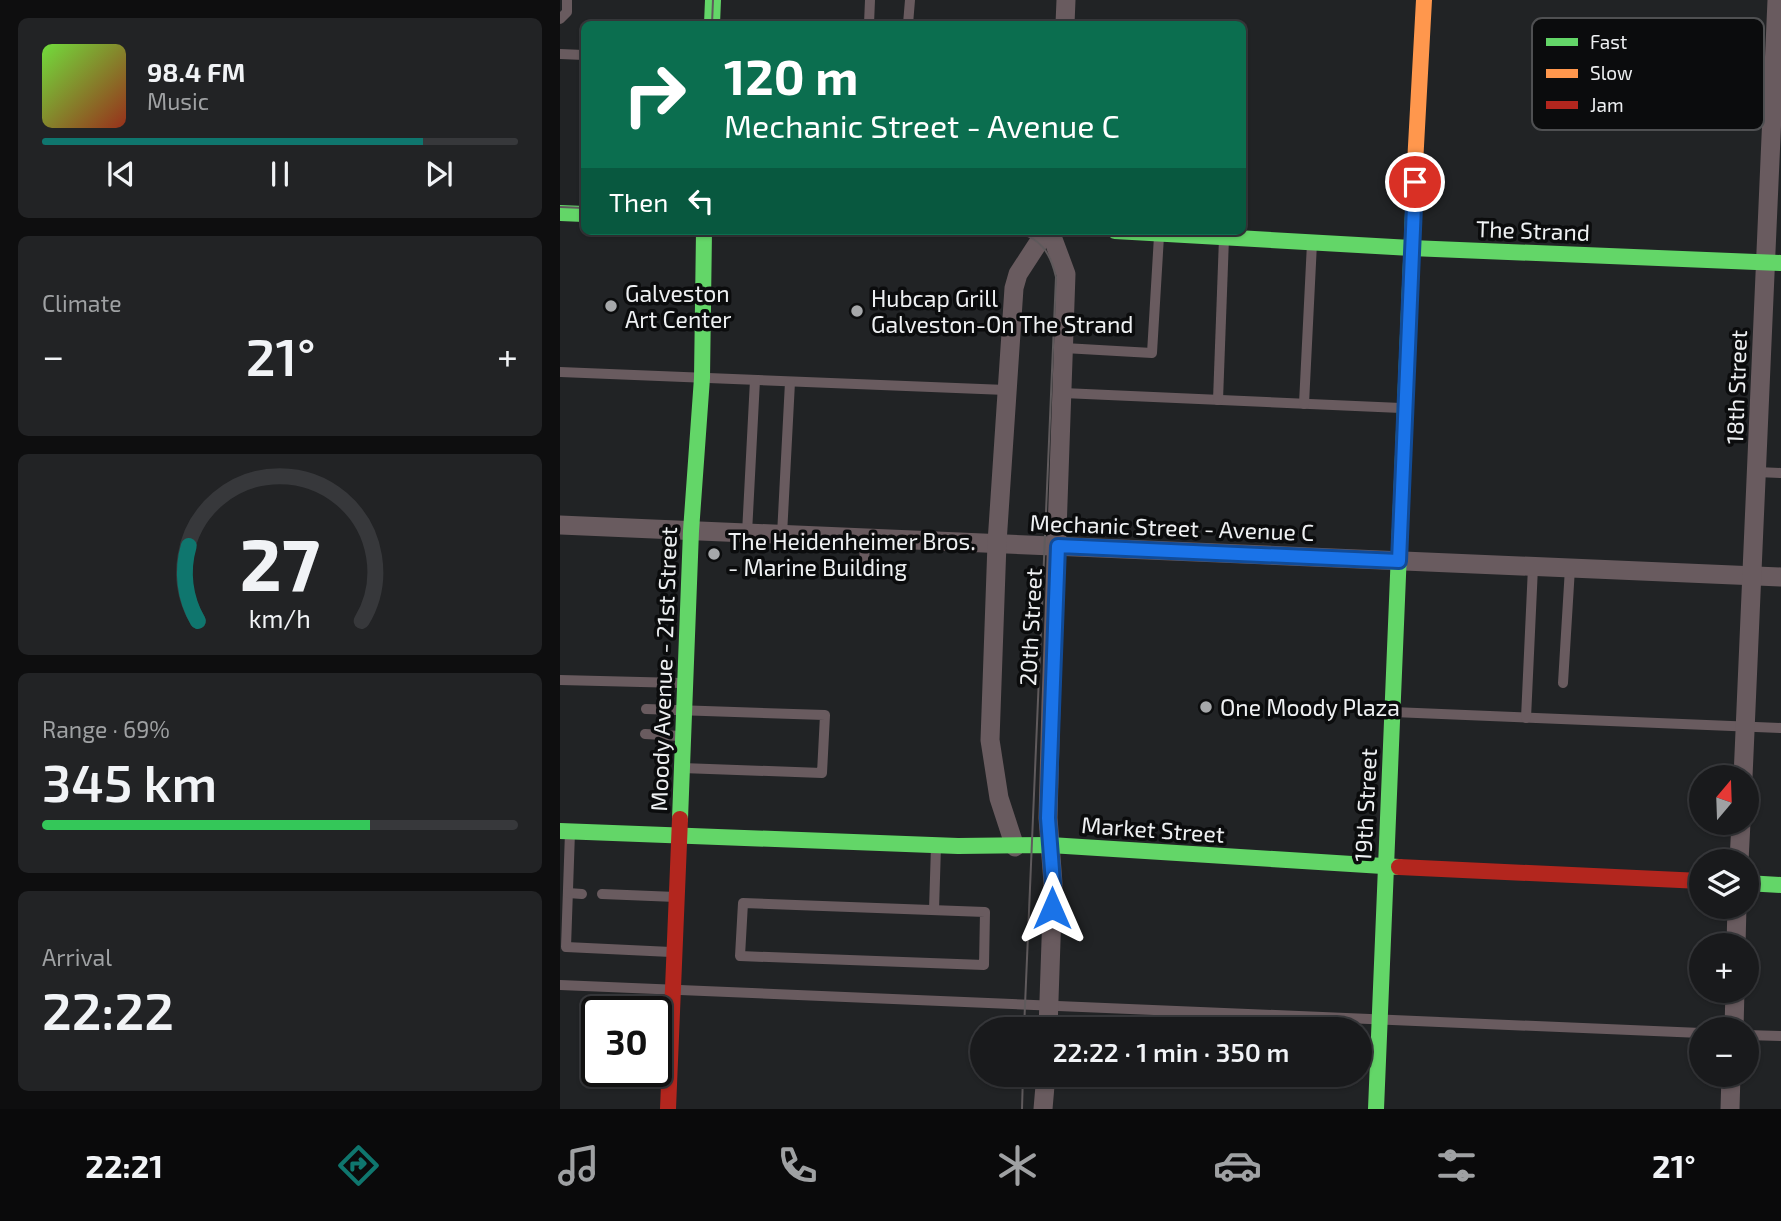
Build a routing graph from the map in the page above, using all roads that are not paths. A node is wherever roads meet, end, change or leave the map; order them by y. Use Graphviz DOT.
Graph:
graph roads {
  1 [pos="568,0"];
  2 [pos="713,0"];
  3 [pos="870,0"];
  4 [pos="910,0"];
  5 [pos="1066,0"];
  6 [pos="1424,0"];
  7 [pos="1777,0"];
  8 [pos="560,19"];
  9 [pos="712,21"];
  10 [pos="869,21"];
  11 [pos="908,21"];
  12 [pos="1065,21"];
  13 [pos="560,54"];
  14 [pos="581,55"];
  15 [pos="560,214"];
  16 [pos="581,214"];
  17 [pos="704,235"];
  18 [pos="1045,235"];
  19 [pos="1050,235"];
  20 [pos="1159,235"];
  21 [pos="1192,235"];
  22 [pos="1224,237"];
  23 [pos="1312,243"];
  24 [pos="1411,248"];
  25 [pos="1773,263"];
  26 [pos="1064,348"];
  27 [pos="560,372"];
  28 [pos="702,378"];
  29 [pos="755,380"];
  30 [pos="790,382"];
  31 [pos="1006,390"];
  32 [pos="1063,393"];
  33 [pos="1218,400"];
  34 [pos="1304,404"];
  35 [pos="1405,408"];
  36 [pos="1757,472"];
  37 [pos="1781,473"];
  38 [pos="560,525"];
  39 [pos="691,531"];
  40 [pos="747,533"];
  41 [pos="782,535"];
  42 [pos="866,538"];
  43 [pos="997,543"];
  44 [pos="1058,546"];
  45 [pos="1399,561"];
  46 [pos="864,567"];
  47 [pos="1533,567"];
  48 [pos="1570,568"];
  49 [pos="1752,576"];
  50 [pos="1781,577"];
  51 [pos="560,680"];
  52 [pos="1563,683"];
  53 [pos="685,684"];
  54 [pos="646,709"];
  55 [pos="684,710"];
  56 [pos="1393,712"];
  57 [pos="1526,718"];
  58 [pos="1746,726"];
  59 [pos="1781,728"];
  60 [pos="645,734"];
  61 [pos="683,736"];
  62 [pos="1744,765"];
  63 [pos="682,768"];
  64 [pos="565,832"];
  65 [pos="679,835"];
  66 [pos="936,845"];
  67 [pos="1050,845"];
  68 [pos="1015,846"];
  69 [pos="1385,866"];
  70 [pos="1689,880"];
  71 [pos="1759,884"];
  72 [pos="1781,885"];
  73 [pos="568,893"];
  74 [pos="582,894"];
  75 [pos="602,894"];
  76 [pos="676,897"];
  77 [pos="934,910"];
  78 [pos="674,952"];
  79 [pos="560,985"];
  80 [pos="673,989"];
  81 [pos="1049,1005"];
  82 [pos="1048,1017"];
  83 [pos="1379,1018"];
  84 [pos="1689,1032"];
  85 [pos="1759,1035"];
  86 [pos="1781,1036"];
  87 [pos="1044,1087"];
  88 [pos="1731,1087"];
  89 [pos="668,1109"];
  90 [pos="1043,1109"];
  91 [pos="1376,1109"];
  92 [pos="1730,1109"];
  1 -- 8 [label="lane"];
  2 -- 9 [label="main road"];
  3 -- 10 [label="lane"];
  4 -- 11 [label="lane"];
  5 -- 12 [label="street"];
  6 -- 24 [label="main road, 19th Street"];
  7 -- 25 [label="street, 18th Street"];
  13 -- 14 [label="lane"];
  15 -- 16 [label="main road"];
  17 -- 28 [label="main road, Moody Avenue - 21st Street"];
  18 -- 31 [label="street, 20th Street"];
  19 -- 26 [label="street, 20th Street"];
  20 -- 26 [label="lane"];
  21 -- 22 [label="main road, The Strand"];
  22 -- 23 [label="main road, The Strand"];
  22 -- 33 [label="lane"];
  23 -- 24 [label="main road, The Strand"];
  23 -- 34 [label="lane"];
  24 -- 25 [label="main road, The Strand"];
  24 -- 35 [label="main road, 19th Street"];
  25 -- 36 [label="street, 18th Street"];
  26 -- 32 [label="street, 20th Street"];
  27 -- 28 [label="lane"];
  28 -- 29 [label="lane"];
  28 -- 39 [label="main road, Moody Avenue - 21st Street"];
  29 -- 30 [label="lane"];
  29 -- 40 [label="lane"];
  30 -- 31 [label="lane"];
  30 -- 41 [label="lane"];
  31 -- 43 [label="street, 20th Street"];
  32 -- 33 [label="lane"];
  32 -- 44 [label="street, 20th Street"];
  33 -- 34 [label="lane"];
  34 -- 35 [label="lane"];
  35 -- 45 [label="main road, 19th Street"];
  36 -- 37 [label="lane"];
  36 -- 49 [label="street, 18th Street"];
  38 -- 39 [label="street, Mechanic Street - Avenue C"];
  39 -- 40 [label="street, Mechanic Street - Avenue C"];
  39 -- 53 [label="main road, Moody Avenue - 21st Street"];
  40 -- 41 [label="street, Mechanic Street - Avenue C"];
  41 -- 42 [label="street, Mechanic Street - Avenue C"];
  42 -- 43 [label="street, Mechanic Street - Avenue C"];
  42 -- 46 [label="lane"];
  43 -- 44 [label="street, Mechanic Street - Avenue C"];
  43 -- 68 [label="street, 20th Street"];
  44 -- 45 [label="street, Mechanic Street - Avenue C"];
  44 -- 67 [label="street, 20th Street"];
  45 -- 47 [label="street, Mechanic Street - Avenue C"];
  45 -- 56 [label="main road, 19th Street"];
  47 -- 48 [label="street, Mechanic Street - Avenue C"];
  47 -- 57 [label="lane"];
  48 -- 49 [label="street, Mechanic Street - Avenue C"];
  48 -- 52 [label="lane"];
  49 -- 50 [label="street, Mechanic Street - Avenue C"];
  49 -- 58 [label="street, 18th Street"];
  51 -- 53 [label="lane"];
  53 -- 55 [label="main road, Moody Avenue - 21st Street"];
  54 -- 55 [label="lane"];
  55 -- 61 [label="main road, Moody Avenue - 21st Street"];
  55 -- 63 [label="lane"];
  56 -- 57 [label="lane"];
  56 -- 69 [label="main road, 19th Street"];
  57 -- 58 [label="lane"];
  58 -- 59 [label="lane"];
  58 -- 62 [label="street, 18th Street"];
  60 -- 61 [label="lane"];
  61 -- 63 [label="main road, Moody Avenue - 21st Street"];
  63 -- 65 [label="main road, Moody Avenue - 21st Street"];
  64 -- 65 [label="main road, Market Street"];
  64 -- 73 [label="lane"];
  65 -- 66 [label="main road, Market Street"];
  65 -- 76 [label="main road, Moody Avenue - 21st Street"];
  66 -- 68 [label="main road, Market Street"];
  66 -- 77 [label="lane"];
  67 -- 68 [label="main road, Market Street"];
  67 -- 69 [label="main road, Market Street"];
  67 -- 81 [label="street, 20th Street"];
  69 -- 70 [label="main road, Market Street"];
  69 -- 83 [label="main road, 19th Street"];
  71 -- 72 [label="main road"];
  73 -- 74 [label="lane"];
  73 -- 78 [label="lane"];
  75 -- 76 [label="lane"];
  76 -- 78 [label="main road, Moody Avenue - 21st Street"];
  77 -- 77 [label="lane"];
  78 -- 80 [label="main road, Moody Avenue - 21st Street"];
  79 -- 80 [label="lane"];
  80 -- 81 [label="lane"];
  80 -- 89 [label="main road, Moody Avenue - 21st Street"];
  81 -- 82 [label="street, 20th Street"];
  81 -- 83 [label="lane"];
  83 -- 84 [label="lane"];
  83 -- 91 [label="main road, 19th Street"];
  85 -- 86 [label="lane"];
  87 -- 90 [label="street"];
  88 -- 92 [label="street"];
}
